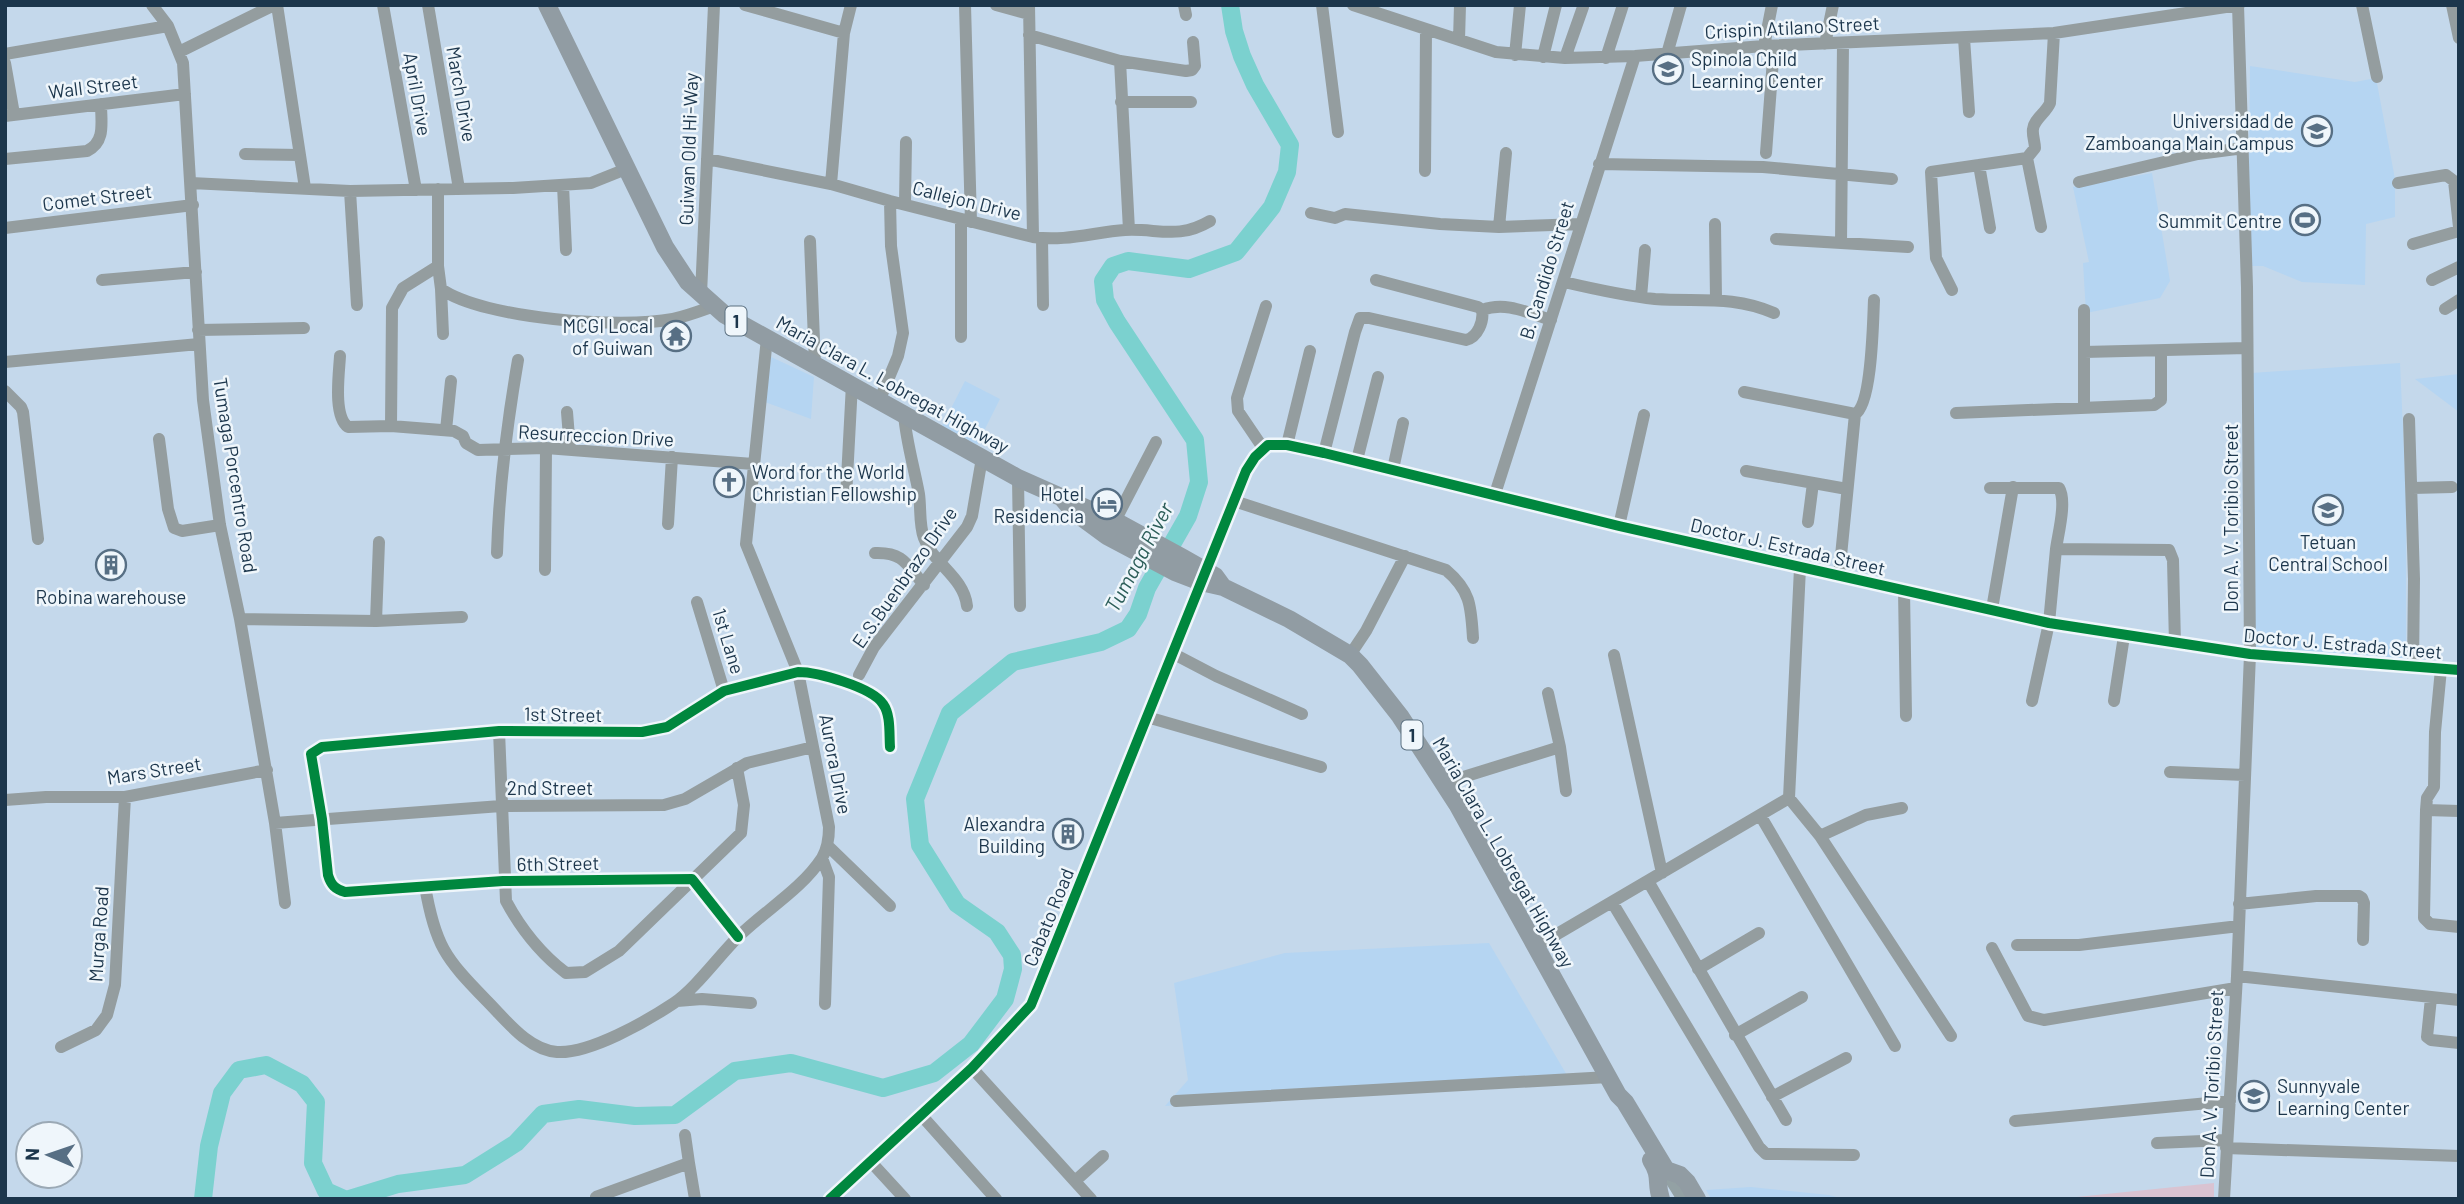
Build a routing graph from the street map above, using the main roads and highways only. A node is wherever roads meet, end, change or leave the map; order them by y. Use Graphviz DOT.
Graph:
graph roads {
  1 [pos="547,5"];
  2 [pos="1063,499"];
  3 [pos="1141,544"];
  4 [pos="1662,1172"];
  5 [pos="1661,1199"];
  6 [pos="1673,1199"];
  7 [pos="1684,1199"];
  8 [pos="1697,1199"];
  1 -- 2 [label="highway, Maria Clara L. Lobregat Highway / 1"];
  2 -- 3 [label="highway, Maria Clara L. Lobregat Highway / 1"];
  2 -- 3 [label="highway, Maria Clara L. Lobregat Highway / 1"];
  3 -- 4 [label="highway, Maria Clara L. Lobregat Highway / 1"];
  4 -- 5 [label="highway, Maria Clara L. Lobregat Highway"];
  4 -- 6 [label="main road"];
  4 -- 7 [label="main road"];
  4 -- 8 [label="highway, Maria Clara L. Lobregat Highway"];
}
